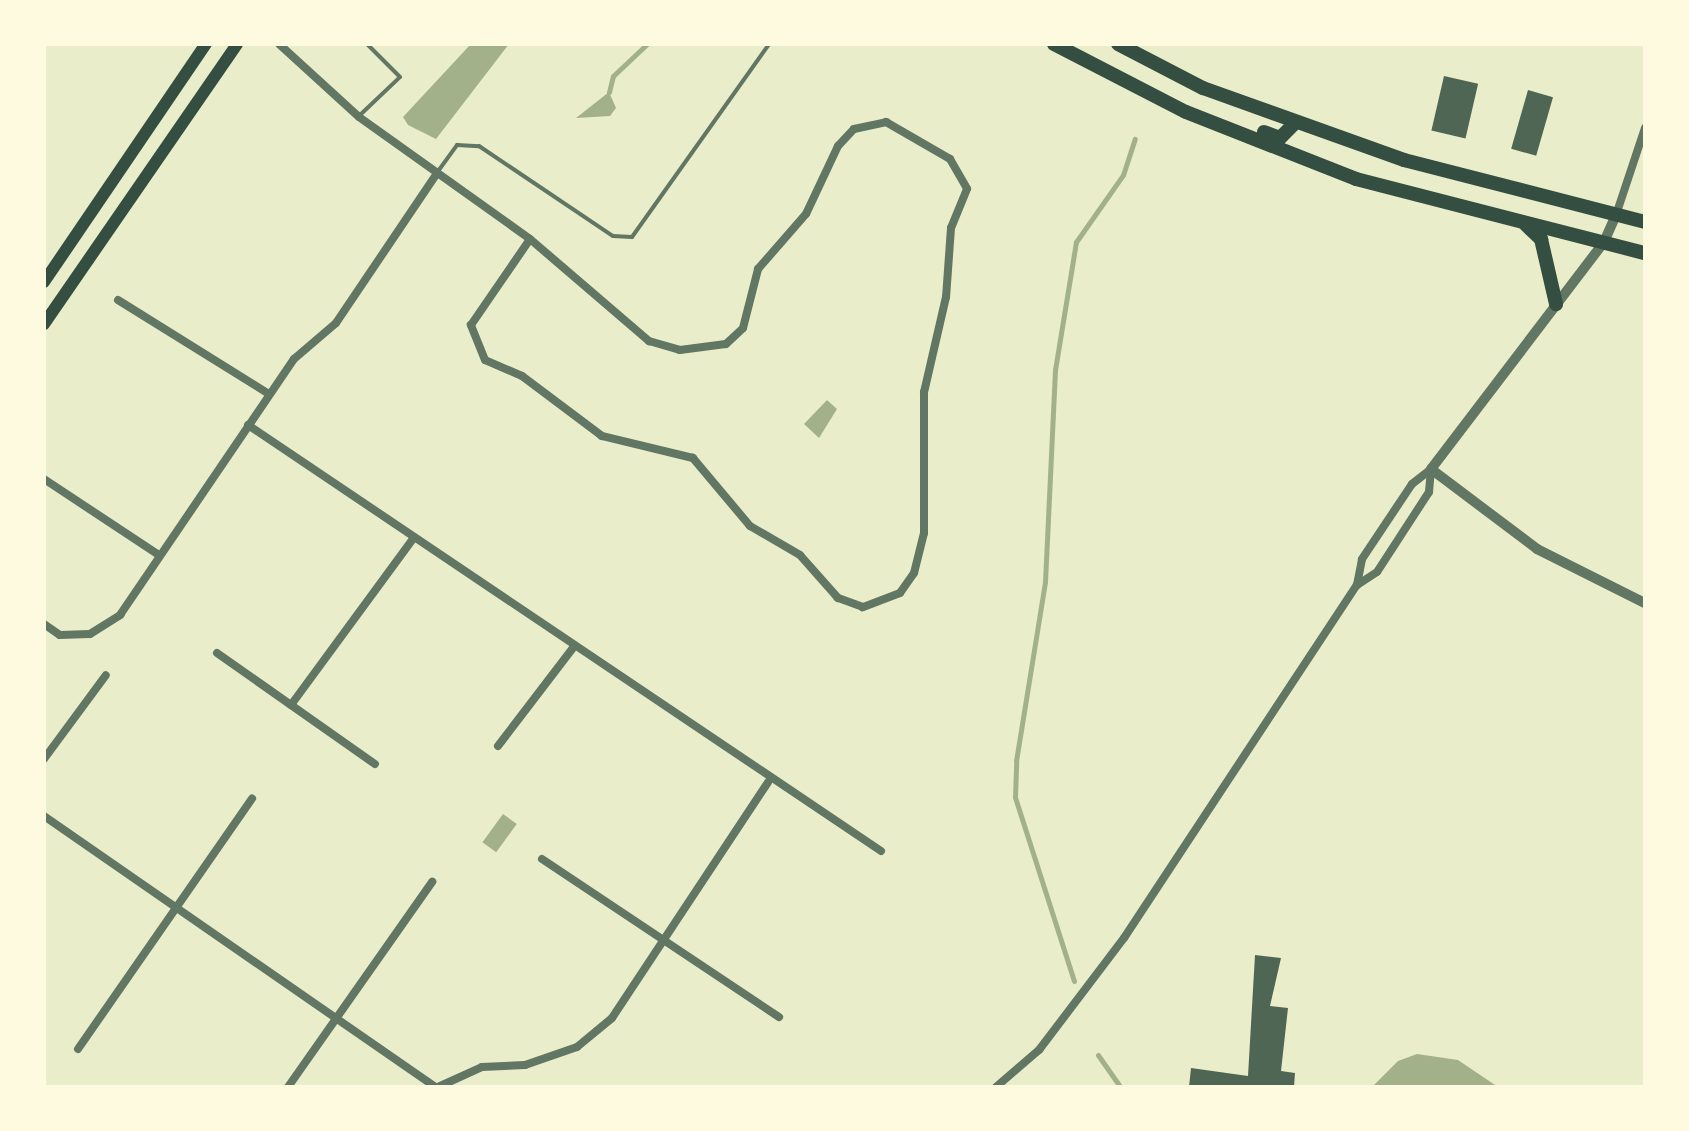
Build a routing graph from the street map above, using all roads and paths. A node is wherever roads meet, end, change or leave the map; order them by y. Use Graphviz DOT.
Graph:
graph roads {
  1 [pos="206,44"];
  2 [pos="237,44"];
  3 [pos="279,44"];
  4 [pos="367,44"];
  5 [pos="769,44"];
  6 [pos="1054,44"];
  7 [pos="1118,44"];
  8 [pos="1194,114"];
  9 [pos="359,117"];
  10 [pos="1295,123"];
  11 [pos="1645,128"];
  12 [pos="435,176"];
  13 [pos="1616,215"];
  14 [pos="1523,222"];
  15 [pos="1645,222"];
  16 [pos="530,239"];
  17 [pos="1604,242"];
  18 [pos="1645,253"];
  19 [pos="44,282"];
  20 [pos="118,300"];
  21 [pos="1556,304"];
  22 [pos="44,324"];
  23 [pos="269,394"];
  24 [pos="248,425"];
  25 [pos="1431,469"];
  26 [pos="44,479"];
  27 [pos="413,539"];
  28 [pos="159,555"];
  29 [pos="1357,585"];
  30 [pos="1645,603"];
  31 [pos="44,624"];
  32 [pos="573,648"];
  33 [pos="217,653"];
  34 [pos="106,675"];
  35 [pos="291,705"];
  36 [pos="498,746"];
  37 [pos="44,759"];
  38 [pos="375,764"];
  39 [pos="768,782"];
  40 [pos="252,799"];
  41 [pos="44,816"];
  42 [pos="881,851"];
  43 [pos="542,859"];
  44 [pos="432,882"];
  45 [pos="179,905"];
  46 [pos="658,939"];
  47 [pos="338,1017"];
  48 [pos="779,1017"];
  49 [pos="78,1049"];
  50 [pos="288,1087"];
  51 [pos="437,1087"];
  52 [pos="996,1087"];
  1 -- 19 [label="main road"];
  2 -- 22 [label="main road"];
  3 -- 9 [label="street"];
  4 -- 9 [label="lane"];
  5 -- 12 [label="lane"];
  6 -- 8 [label="highway"];
  7 -- 10 [label="highway"];
  8 -- 10 [label="highway"];
  8 -- 14 [label="highway"];
  9 -- 12 [label="street"];
  10 -- 13 [label="highway"];
  11 -- 13 [label="street"];
  12 -- 16 [label="street"];
  12 -- 23 [label="street"];
  13 -- 15 [label="highway"];
  13 -- 17 [label="street"];
  14 -- 17 [label="highway"];
  14 -- 21 [label="highway"];
  16 -- 16 [label="street"];
  17 -- 18 [label="highway"];
  17 -- 21 [label="street"];
  20 -- 23 [label="street"];
  21 -- 25 [label="street"];
  23 -- 24 [label="street"];
  24 -- 27 [label="street"];
  24 -- 28 [label="street"];
  25 -- 29 [label="street"];
  25 -- 29 [label="street"];
  25 -- 30 [label="street"];
  26 -- 28 [label="street"];
  27 -- 32 [label="street"];
  27 -- 35 [label="street"];
  28 -- 31 [label="street"];
  29 -- 52 [label="street"];
  32 -- 36 [label="street"];
  32 -- 39 [label="street"];
  33 -- 35 [label="street"];
  34 -- 37 [label="street"];
  35 -- 38 [label="street"];
  39 -- 42 [label="street"];
  39 -- 46 [label="street"];
  40 -- 45 [label="street"];
  41 -- 45 [label="street"];
  43 -- 46 [label="street"];
  44 -- 47 [label="street"];
  45 -- 47 [label="street"];
  45 -- 49 [label="street"];
  46 -- 48 [label="street"];
  46 -- 51 [label="street"];
  47 -- 50 [label="street"];
  47 -- 51 [label="street"];
}
